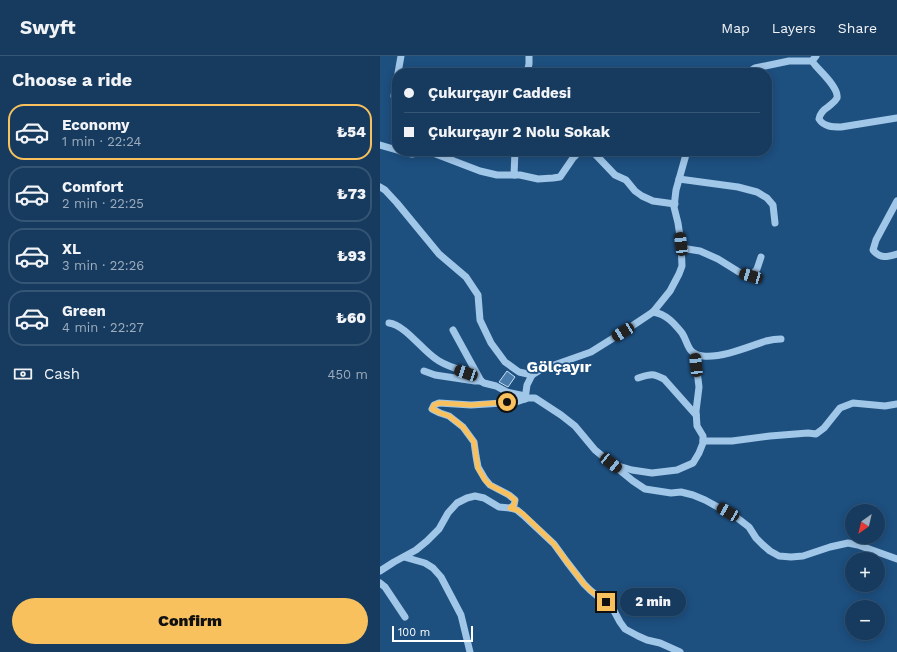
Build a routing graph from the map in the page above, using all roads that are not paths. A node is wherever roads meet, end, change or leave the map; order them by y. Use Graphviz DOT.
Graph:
graph roads {
  1 [pos="401,56"];
  2 [pos="529,56"];
  3 [pos="797,56"];
  4 [pos="812,59"];
  5 [pos="399,68"];
  6 [pos="528,68"];
  7 [pos="755,68"];
  8 [pos="897,118"];
  9 [pos="380,145"];
  10 [pos="392,149"];
  11 [pos="441,156"];
  12 [pos="515,156"];
  13 [pos="576,156"];
  14 [pos="597,156"];
  15 [pos="686,156"];
  16 [pos="514,175"];
  17 [pos="679,179"];
  18 [pos="380,187"];
  19 [pos="897,201"];
  20 [pos="675,204"];
  21 [pos="775,222"];
  22 [pos="681,248"];
  23 [pos="897,254"];
  24 [pos="761,257"];
  25 [pos="653,312"];
  26 [pos="389,323"];
  27 [pos="453,330"];
  28 [pos="781,339"];
  29 [pos="695,354"];
  30 [pos="424,371"];
  31 [pos="532,375"];
  32 [pos="638,378"];
  33 [pos="481,381"];
  34 [pos="525,398"];
  35 [pos="897,404"];
  36 [pos="696,414"];
  37 [pos="703,441"];
  38 [pos="611,463"];
  39 [pos="510,508"];
  40 [pos="404,557"];
  41 [pos="897,559"];
  42 [pos="380,571"];
  43 [pos="380,583"];
  44 [pos="405,617"];
  45 [pos="470,652"];
  46 [pos="680,652"];
  1 -- 5 [label="street"];
  2 -- 6 [label="street"];
  3 -- 4 [label="street"];
  4 -- 7 [label="street"];
  4 -- 8 [label="street"];
  9 -- 10 [label="street"];
  11 -- 16 [label="street"];
  12 -- 16 [label="street"];
  13 -- 16 [label="street"];
  14 -- 20 [label="street"];
  15 -- 17 [label="street"];
  17 -- 20 [label="street"];
  17 -- 21 [label="street"];
  18 -- 31 [label="street"];
  19 -- 23 [label="street"];
  20 -- 22 [label="street"];
  22 -- 24 [label="street"];
  22 -- 25 [label="street"];
  25 -- 29 [label="street"];
  25 -- 31 [label="street"];
  26 -- 33 [label="street"];
  27 -- 33 [label="street"];
  28 -- 29 [label="street"];
  29 -- 36 [label="street"];
  30 -- 33 [label="street"];
  31 -- 34 [label="street"];
  32 -- 36 [label="street"];
  33 -- 34 [label="street"];
  34 -- 38 [label="street"];
  34 -- 39 [label="street"];
  35 -- 37 [label="street"];
  36 -- 37 [label="street"];
  37 -- 38 [label="street"];
  38 -- 41 [label="street"];
  39 -- 40 [label="street"];
  39 -- 46 [label="street"];
  40 -- 42 [label="street"];
  40 -- 45 [label="street"];
  43 -- 44 [label="street"];
}
